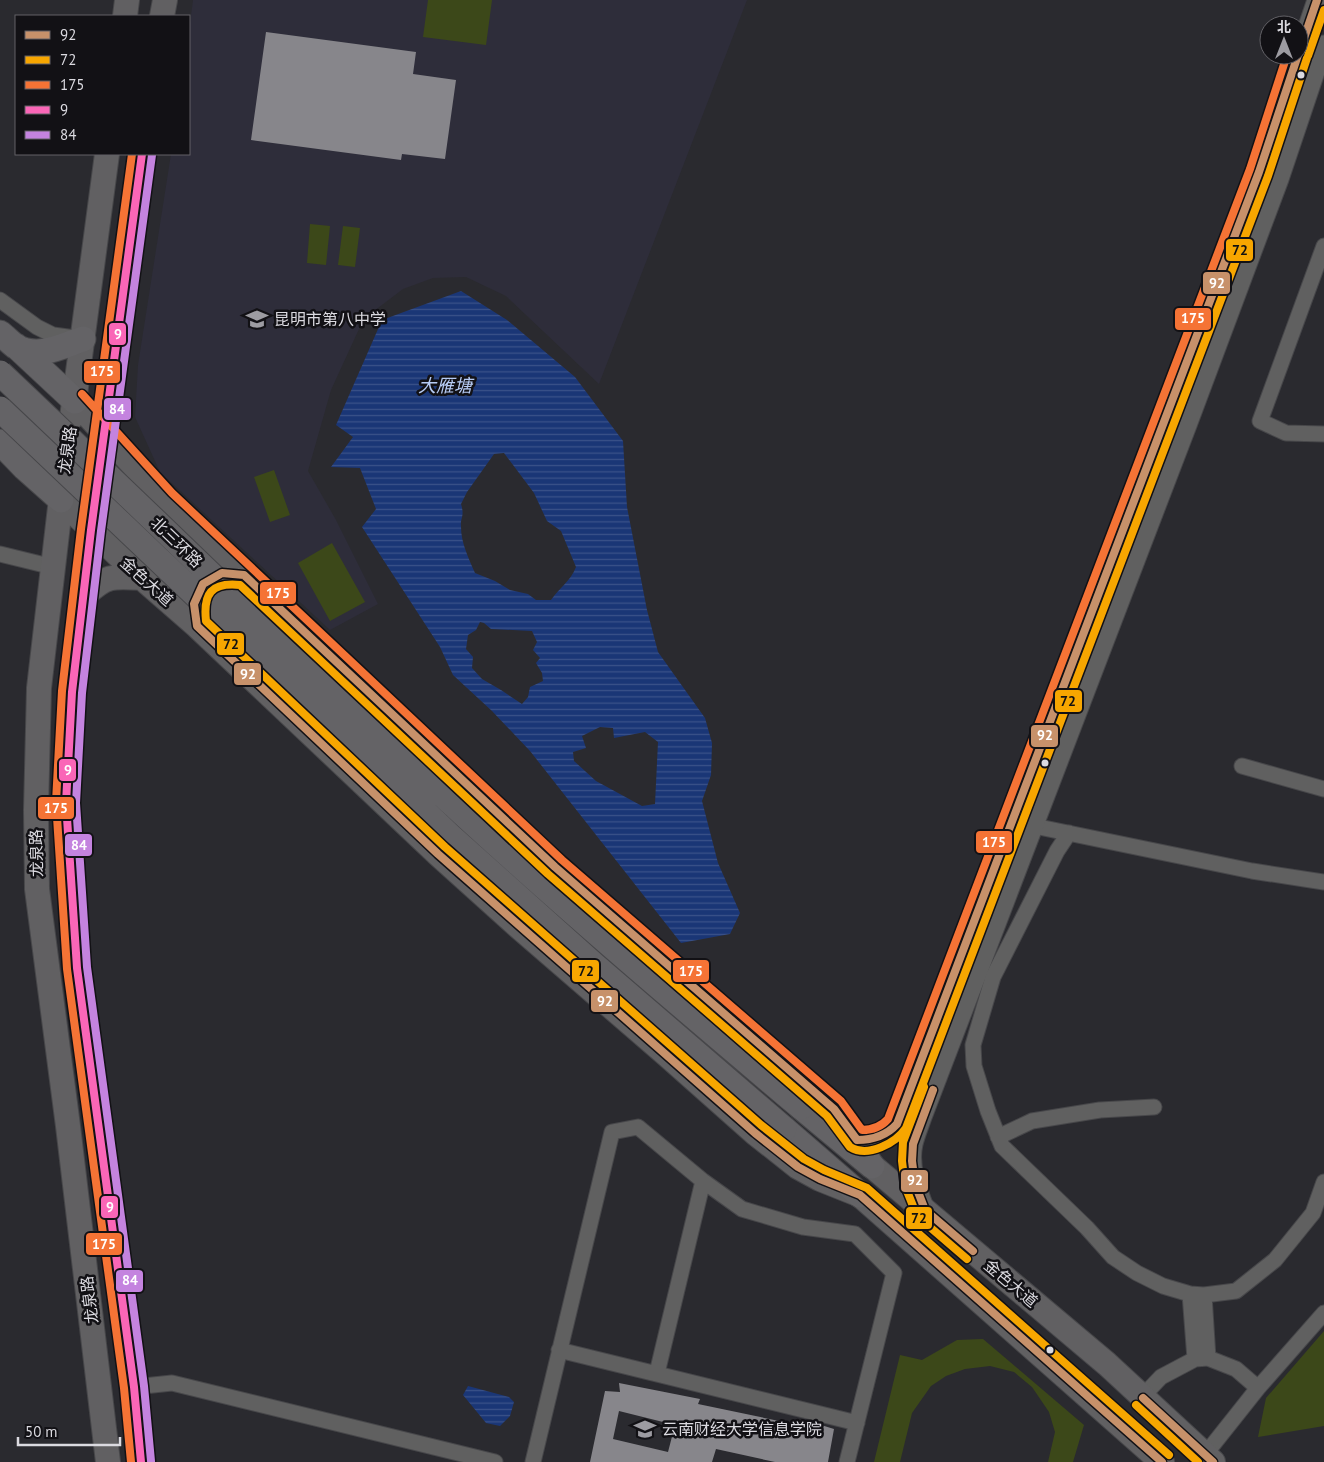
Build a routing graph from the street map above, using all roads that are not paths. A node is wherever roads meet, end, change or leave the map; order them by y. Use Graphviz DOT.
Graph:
graph roads {
  1 [pos="128,0"];
  2 [pos="165,0"];
  3 [pos="1317,0"];
  4 [pos="125,15"];
  5 [pos="162,15"];
  6 [pos="1309,24"];
  7 [pos="1324,46"];
  8 [pos="1295,65"];
  9 [pos="108,155"];
  10 [pos="142,155"];
  11 [pos="1324,246"];
  12 [pos="0,300"];
  13 [pos="83,339"];
  14 [pos="8,340"];
  15 [pos="0,374"];
  16 [pos="75,401"];
  17 [pos="0,409"];
  18 [pos="104,433"];
  19 [pos="1324,434"];
  20 [pos="0,442"];
  21 [pos="61,500"];
  22 [pos="91,530"];
  23 [pos="0,554"];
  24 [pos="53,567"];
  25 [pos="244,575"];
  26 [pos="142,578"];
  27 [pos="84,595"];
  28 [pos="197,626"];
  29 [pos="1242,766"];
  30 [pos="1324,789"];
  31 [pos="1034,826"];
  32 [pos="1069,833"];
  33 [pos="1324,882"];
  34 [pos="1154,1106"];
  35 [pos="829,1131"];
  36 [pos="998,1137"];
  37 [pos="857,1140"];
  38 [pos="872,1166"];
  39 [pos="704,1181"];
  40 [pos="1324,1182"];
  41 [pos="860,1195"];
  42 [pos="925,1210"];
  43 [pos="1197,1295"];
  44 [pos="1324,1313"];
  45 [pos="559,1350"];
  46 [pos="1201,1359"];
  47 [pos="657,1373"];
  48 [pos="134,1387"];
  49 [pos="1258,1388"];
  50 [pos="1142,1397"];
  51 [pos="857,1422"];
  52 [pos="1206,1460"];
  53 [pos="108,1462"];
  54 [pos="141,1462"];
  55 [pos="495,1462"];
  56 [pos="533,1462"];
  57 [pos="847,1462"];
  58 [pos="1162,1462"];
  1 -- 4 [label="main road"];
  2 -- 5 [label="main road"];
  3 -- 6 [label="street"];
  7 -- 31 [label="street"];
  8 -- 37 [label="street"];
  9 -- 13 [label="main road, 龙泉路"];
  10 -- 18 [label="main road, 龙泉路"];
  11 -- 19 [label="street"];
  12 -- 13 [label="street"];
  13 -- 14 [label="highway"];
  13 -- 16 [label="main road, 龙泉路"];
  14 -- 16 [label="highway"];
  15 -- 35 [label="highway, 北三环路, bridge"];
  16 -- 18 [label="main road, 金色大道"];
  16 -- 21 [label="main road, 龙泉路"];
  17 -- 41 [label="highway, 北三环路, bridge"];
  18 -- 22 [label="main road, 龙泉路"];
  18 -- 25 [label="main road, 金色大道"];
  20 -- 21 [label="highway"];
  21 -- 22 [label="main road, 金色大道"];
  21 -- 24 [label="main road, 龙泉路"];
  22 -- 26 [label="main road, 金色大道"];
  22 -- 27 [label="main road, 龙泉路"];
  23 -- 24 [label="street"];
  24 -- 53 [label="main road, 龙泉路"];
  25 -- 28 [label="main road"];
  25 -- 37 [label="main road, 金色大道"];
  26 -- 27 [label="main road"];
  26 -- 28 [label="main road, 金色大道"];
  27 -- 48 [label="main road, 龙泉路"];
  28 -- 41 [label="main road, 金色大道"];
  29 -- 30 [label="street"];
  31 -- 32 [label="street"];
  31 -- 42 [label="street"];
  32 -- 33 [label="street"];
  32 -- 36 [label="street"];
  34 -- 36 [label="street"];
  35 -- 37 [label="street"];
  35 -- 38 [label="highway, 北三环路"];
  36 -- 43 [label="street"];
  37 -- 38 [label="main road, 金色大道"];
  38 -- 42 [label="main road, 金色大道"];
  39 -- 45 [label="street"];
  39 -- 47 [label="street"];
  39 -- 51 [label="street"];
  40 -- 43 [label="street"];
  41 -- 58 [label="main road, 金色大道"];
  42 -- 50 [label="main road, 金色大道"];
  43 -- 46 [label="street"];
  44 -- 49 [label="street"];
  45 -- 47 [label="street"];
  45 -- 56 [label="street"];
  46 -- 49 [label="street"];
  46 -- 50 [label="street"];
  47 -- 51 [label="street"];
  48 -- 54 [label="main road, 龙泉路"];
  48 -- 55 [label="street"];
  49 -- 52 [label="street"];
  50 -- 52 [label="main road, 金色大道"];
  51 -- 57 [label="street"];
}
